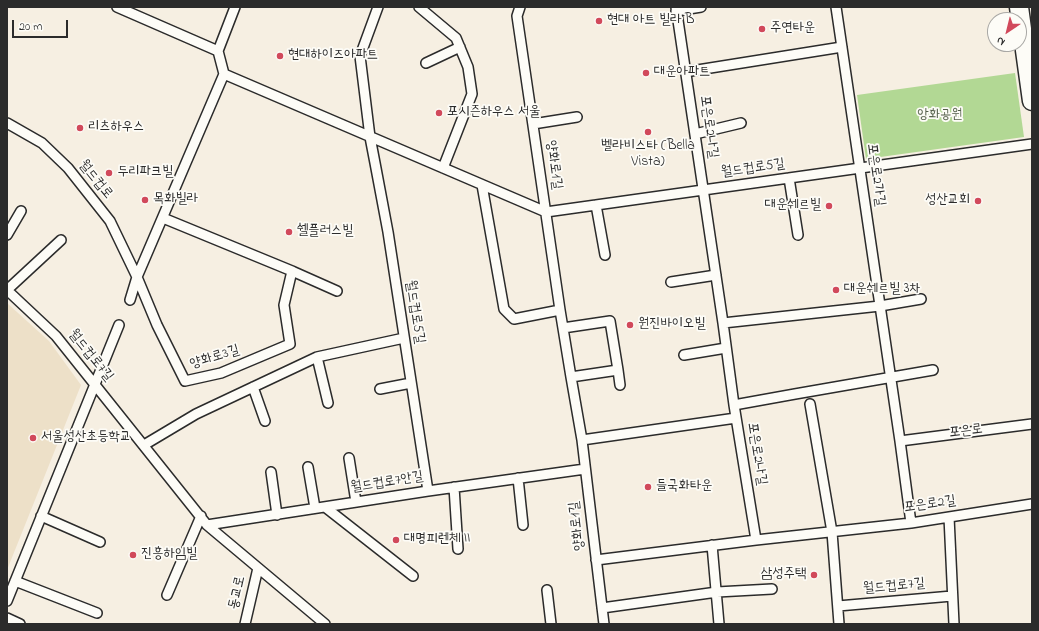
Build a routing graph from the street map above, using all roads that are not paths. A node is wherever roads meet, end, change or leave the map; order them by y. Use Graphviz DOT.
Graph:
graph roads {
  1 [pos="117,7"];
  2 [pos="235,7"];
  3 [pos="378,7"];
  4 [pos="419,7"];
  5 [pos="520,7"];
  6 [pos="701,7"];
  7 [pos="836,7"];
  8 [pos="1019,7"];
  9 [pos="676,9"];
  10 [pos="460,47"];
  11 [pos="842,47"];
  12 [pos="218,51"];
  13 [pos="426,63"];
  14 [pos="685,72"];
  15 [pos="224,74"];
  16 [pos="1032,101"];
  17 [pos="577,117"];
  18 [pos="7,123"];
  19 [pos="741,123"];
  20 [pos="533,124"];
  21 [pos="695,134"];
  22 [pos="370,137"];
  23 [pos="1032,144"];
  24 [pos="443,168"];
  25 [pos="860,168"];
  26 [pos="789,178"];
  27 [pos="482,185"];
  28 [pos="703,190"];
  29 [pos="596,205"];
  30 [pos="21,211"];
  31 [pos="546,212"];
  32 [pos="163,218"];
  33 [pos="7,235"];
  34 [pos="798,235"];
  35 [pos="61,240"];
  36 [pos="604,255"];
  37 [pos="292,271"];
  38 [pos="716,275"];
  39 [pos="137,277"];
  40 [pos="671,282"];
  41 [pos="7,290"];
  42 [pos="337,291"];
  43 [pos="921,299"];
  44 [pos="130,300"];
  45 [pos="880,306"];
  46 [pos="560,310"];
  47 [pos="723,323"];
  48 [pos="119,325"];
  49 [pos="563,328"];
  50 [pos="404,338"];
  51 [pos="726,348"];
  52 [pos="684,355"];
  53 [pos="317,357"];
  54 [pos="618,370"];
  55 [pos="933,370"];
  56 [pos="571,377"];
  57 [pos="891,377"];
  58 [pos="411,383"];
  59 [pos="95,384"];
  60 [pos="620,385"];
  61 [pos="253,387"];
  62 [pos="380,389"];
  63 [pos="328,403"];
  64 [pos="810,404"];
  65 [pos="734,405"];
  66 [pos="736,418"];
  67 [pos="265,421"];
  68 [pos="1032,424"];
  69 [pos="582,440"];
  70 [pos="900,441"];
  71 [pos="144,445"];
  72 [pos="348,458"];
  73 [pos="308,467"];
  74 [pos="585,469"];
  75 [pos="271,472"];
  76 [pos="518,478"];
  77 [pos="454,487"];
  78 [pos="428,491"];
  79 [pos="356,502"];
  80 [pos="1032,504"];
  81 [pos="320,508"];
  82 [pos="277,514"];
  83 [pos="41,516"];
  84 [pos="201,516"];
  85 [pos="948,517"];
  86 [pos="911,522"];
  87 [pos="207,525"];
  88 [pos="523,525"];
  89 [pos="832,532"];
  90 [pos="756,540"];
  91 [pos="100,542"];
  92 [pos="712,546"];
  93 [pos="458,549"];
  94 [pos="596,560"];
  95 [pos="258,568"];
  96 [pos="413,576"];
  97 [pos="15,580"];
  98 [pos="772,588"];
  99 [pos="547,590"];
  100 [pos="717,592"];
  101 [pos="167,595"];
  102 [pos="952,596"];
  103 [pos="7,601"];
  104 [pos="838,606"];
  105 [pos="602,608"];
  106 [pos="97,613"];
  107 [pos="7,618"];
  108 [pos="313,619"];
  109 [pos="20,624"];
  110 [pos="245,624"];
  111 [pos="325,624"];
  112 [pos="551,624"];
  113 [pos="604,624"];
  114 [pos="719,624"];
  115 [pos="839,624"];
  116 [pos="954,624"];
  1 -- 12 [label="lane"];
  2 -- 12 [label="lane"];
  3 -- 22 [label="lane, 월드컵로5길"];
  4 -- 10 [label="lane"];
  5 -- 20 [label="lane, 양화로1길"];
  6 -- 9 [label="lane"];
  7 -- 11 [label="lane, 포은로2가길"];
  8 -- 16 [label="street"];
  9 -- 14 [label="lane, 포은로2나길"];
  10 -- 13 [label="lane"];
  10 -- 24 [label="lane"];
  11 -- 14 [label="lane"];
  11 -- 25 [label="lane, 포은로2가길"];
  12 -- 15 [label="lane"];
  14 -- 21 [label="lane, 포은로2나길"];
  15 -- 22 [label="lane"];
  15 -- 32 [label="lane"];
  17 -- 20 [label="lane"];
  18 -- 39 [label="lane, 월드컵로"];
  19 -- 21 [label="lane"];
  20 -- 31 [label="lane, 양화로1길"];
  21 -- 28 [label="lane, 포은로2나길"];
  22 -- 24 [label="lane"];
  22 -- 50 [label="lane, 월드컵로5길"];
  23 -- 25 [label="lane, 월드컵로5길"];
  24 -- 27 [label="lane"];
  25 -- 26 [label="lane, 월드컵로5길"];
  25 -- 45 [label="lane, 포은로2가길"];
  26 -- 28 [label="lane, 월드컵로5길"];
  26 -- 34 [label="lane"];
  27 -- 31 [label="lane"];
  27 -- 46 [label="lane"];
  28 -- 29 [label="lane, 월드컵로5길"];
  28 -- 38 [label="lane, 포은로2나길"];
  29 -- 31 [label="lane, 월드컵로5길"];
  29 -- 36 [label="lane"];
  30 -- 33 [label="lane"];
  31 -- 46 [label="lane, 양화로1길"];
  32 -- 37 [label="lane"];
  32 -- 39 [label="lane"];
  35 -- 41 [label="lane"];
  37 -- 39 [label="lane, 양화로3길"];
  37 -- 42 [label="lane"];
  38 -- 40 [label="lane"];
  38 -- 47 [label="lane, 포은로2나길"];
  39 -- 44 [label="lane"];
  41 -- 59 [label="lane, 월드컵로7길"];
  43 -- 45 [label="lane"];
  45 -- 47 [label="lane"];
  45 -- 57 [label="lane, 포은로2가길"];
  46 -- 49 [label="lane, 양화로1길"];
  47 -- 51 [label="lane, 포은로2나길"];
  48 -- 59 [label="lane"];
  49 -- 54 [label="lane"];
  49 -- 56 [label="lane, 양화로1길"];
  50 -- 53 [label="lane"];
  50 -- 58 [label="lane, 월드컵로5길"];
  51 -- 52 [label="lane"];
  51 -- 65 [label="lane, 포은로2나길"];
  53 -- 61 [label="lane"];
  53 -- 63 [label="lane"];
  54 -- 56 [label="lane"];
  54 -- 60 [label="lane"];
  55 -- 57 [label="lane"];
  56 -- 69 [label="lane, 양화로1길"];
  57 -- 65 [label="lane"];
  57 -- 70 [label="lane, 포은로2가길"];
  58 -- 62 [label="lane"];
  58 -- 78 [label="lane, 월드컵로5길"];
  59 -- 71 [label="lane, 월드컵로7길"];
  59 -- 83 [label="lane"];
  61 -- 67 [label="lane"];
  61 -- 71 [label="lane"];
  64 -- 89 [label="lane"];
  65 -- 66 [label="lane, 포은로2나길"];
  66 -- 69 [label="lane"];
  66 -- 90 [label="lane, 포은로2나길"];
  68 -- 70 [label="lane, 포은로"];
  69 -- 74 [label="lane, 양화로1길"];
  70 -- 86 [label="lane, 포은로2가길"];
  71 -- 84 [label="lane, 월드컵로7길"];
  72 -- 79 [label="lane"];
  73 -- 81 [label="lane"];
  74 -- 76 [label="lane, 월드컵로7안길"];
  74 -- 94 [label="lane, 양화로1길"];
  75 -- 82 [label="lane"];
  76 -- 77 [label="lane, 월드컵로7안길"];
  76 -- 88 [label="lane"];
  77 -- 78 [label="lane, 월드컵로7안길"];
  77 -- 93 [label="lane"];
  78 -- 79 [label="lane, 월드컵로7안길"];
  79 -- 81 [label="lane, 월드컵로7안길"];
  80 -- 85 [label="lane, 포은로2길"];
  81 -- 82 [label="lane, 월드컵로7안길"];
  81 -- 96 [label="lane"];
  82 -- 87 [label="lane, 월드컵로7안길"];
  83 -- 91 [label="lane"];
  83 -- 97 [label="lane"];
  84 -- 87 [label="lane, 월드컵로7길"];
  84 -- 101 [label="lane"];
  85 -- 86 [label="lane, 포은로2길"];
  85 -- 102 [label="lane"];
  86 -- 89 [label="lane, 포은로2길"];
  87 -- 95 [label="lane, 월드컵로7길"];
  89 -- 90 [label="lane, 포은로2길"];
  89 -- 104 [label="lane"];
  90 -- 92 [label="lane, 포은로2길"];
  92 -- 94 [label="lane, 포은로2길"];
  92 -- 100 [label="lane"];
  94 -- 105 [label="lane, 양화로1길"];
  95 -- 108 [label="lane, 월드컵로7길"];
  95 -- 110 [label="lane, 동교로"];
  97 -- 103 [label="lane"];
  97 -- 106 [label="lane"];
  98 -- 100 [label="lane"];
  99 -- 112 [label="lane"];
  100 -- 105 [label="lane"];
  100 -- 114 [label="lane"];
  102 -- 104 [label="lane, 월드컵로7길"];
  102 -- 116 [label="lane"];
  104 -- 115 [label="lane"];
  105 -- 113 [label="lane, 양화로1길"];
  107 -- 109 [label="lane"];
  108 -- 111 [label="lane, 월드컵로7길"];
}
